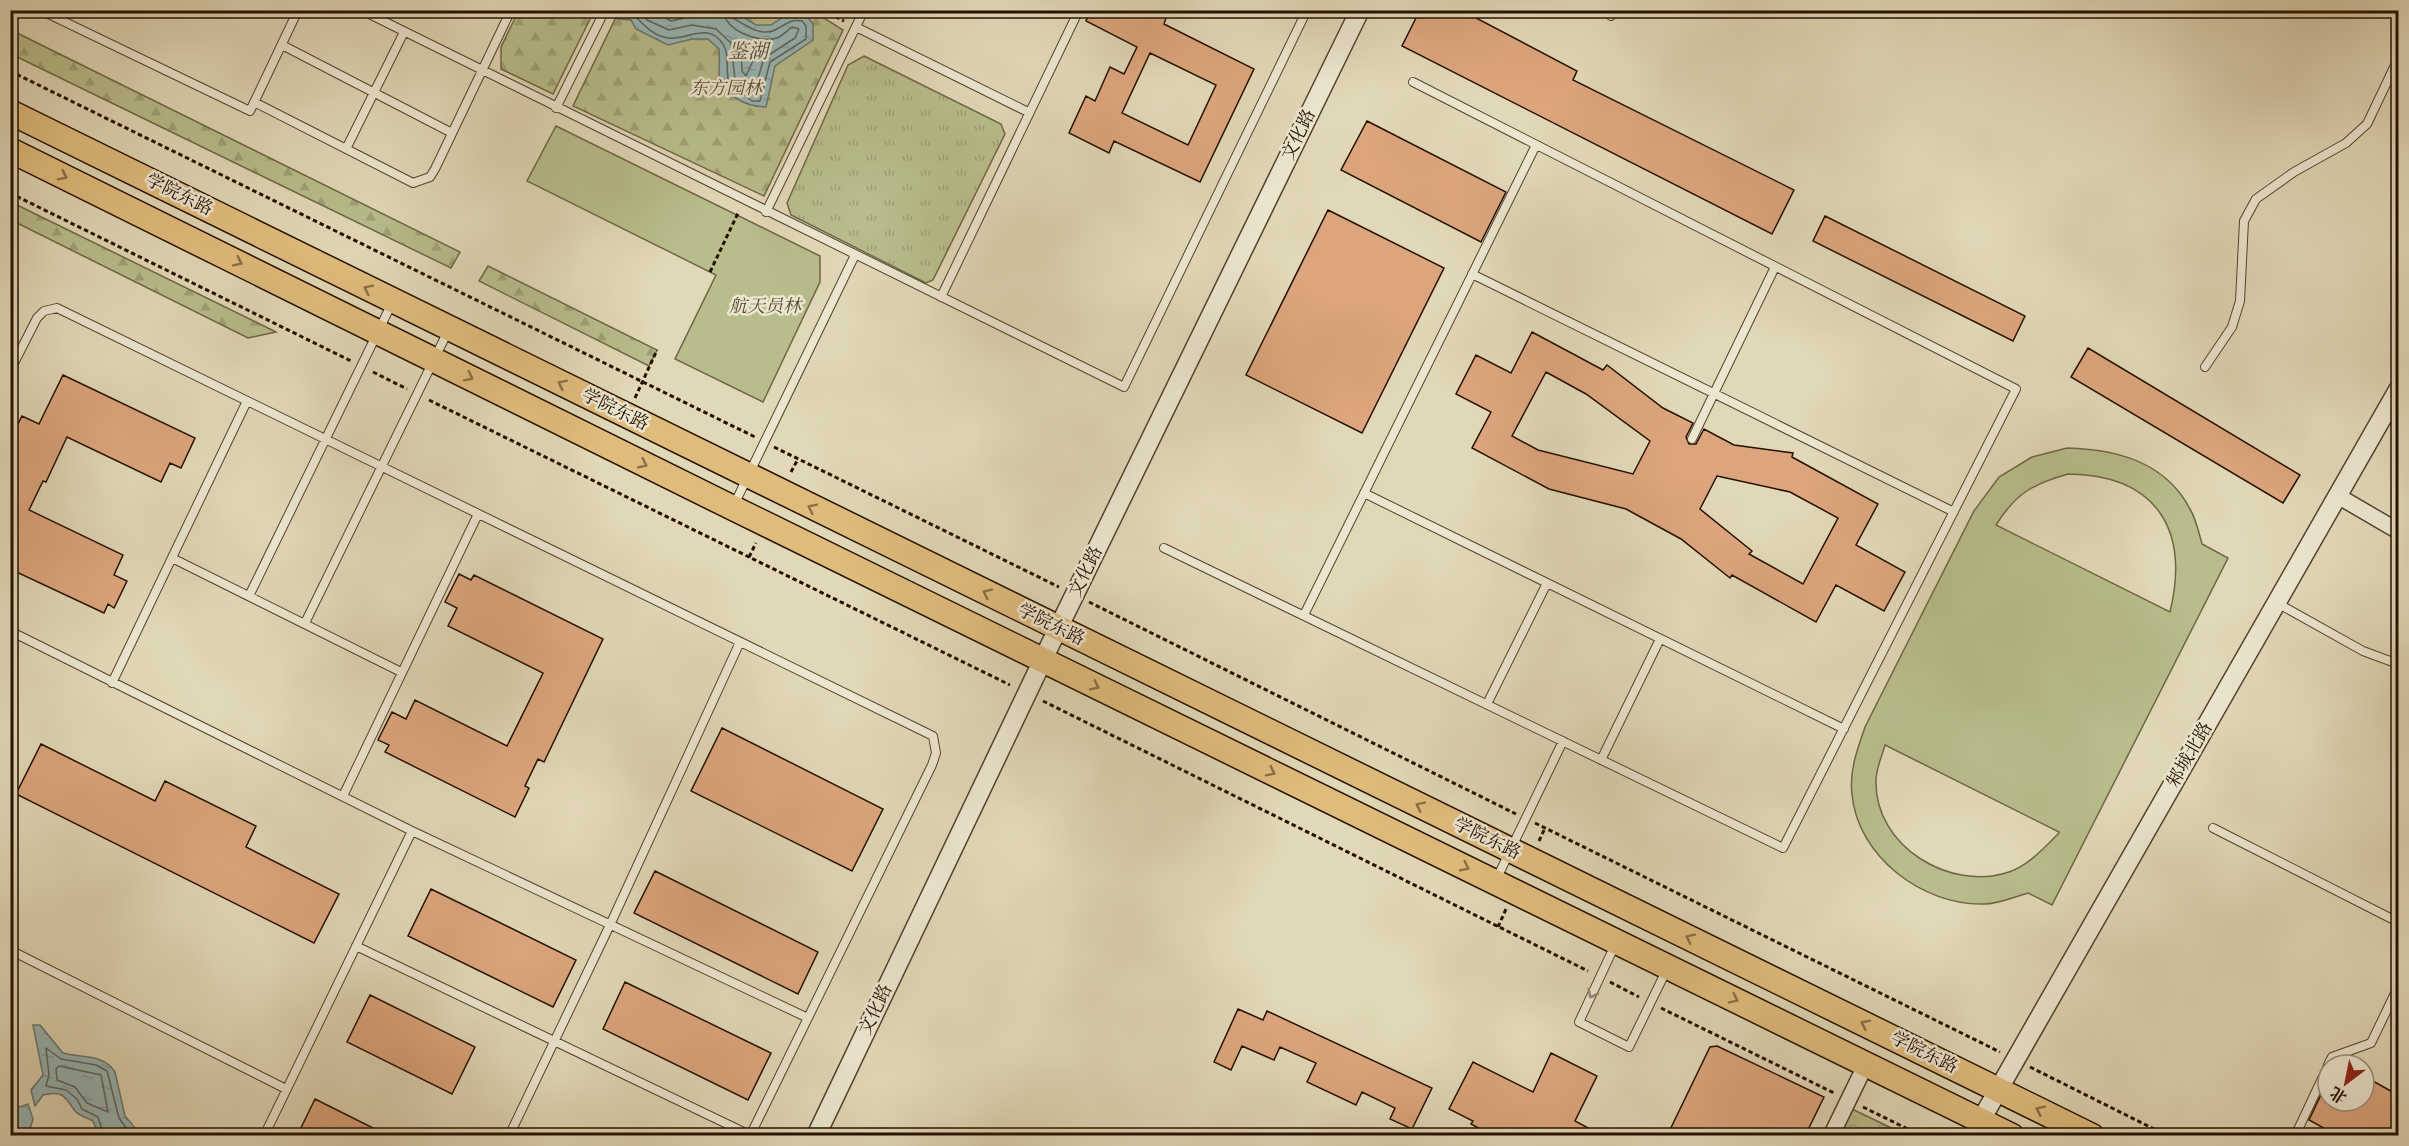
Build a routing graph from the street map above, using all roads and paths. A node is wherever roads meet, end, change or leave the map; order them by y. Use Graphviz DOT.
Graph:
graph roads {
  1 [pos="40,10"];
  2 [pos="298,10"];
  3 [pos="361,10"];
  4 [pos="511,10"];
  5 [pos="605,10"];
  6 [pos="822,10"];
  7 [pos="864,10"];
  8 [pos="1079,10"];
  9 [pos="1307,10"];
  10 [pos="1360,10"];
  11 [pos="856,27"];
  12 [pos="404,32"];
  13 [pos="282,45"];
  14 [pos="2398,59"];
  15 [pos="482,71"];
  16 [pos="1413,82"];
  17 [pos="374,92"];
  18 [pos="254,102"];
  19 [pos="556,108"];
  20 [pos="10,112"];
  21 [pos="1028,112"];
  22 [pos="452,133"];
  23 [pos="1536,145"];
  24 [pos="346,148"];
  25 [pos="10,150"];
  26 [pos="10,193"];
  27 [pos="745,201"];
  28 [pos="766,212"];
  29 [pos="855,255"];
  30 [pos="1775,267"];
  31 [pos="710,272"];
  32 [pos="1472,274"];
  33 [pos="941,297"];
  34 [pos="393,301"];
  35 [pos="449,328"];
  36 [pos="378,332"];
  37 [pos="657,350"];
  38 [pos="434,359"];
  39 [pos="361,366"];
  40 [pos="2205,367"];
  41 [pos="10,371"];
  42 [pos="2398,390"];
  43 [pos="417,394"];
  44 [pos="1713,395"];
  45 [pos="247,401"];
  46 [pos="626,416"];
  47 [pos="326,439"];
  48 [pos="1692,439"];
  49 [pos="382,466"];
  50 [pos="748,477"];
  51 [pos="1364,493"];
  52 [pos="2338,496"];
  53 [pos="733,508"];
  54 [pos="1954,512"];
  55 [pos="478,514"];
  56 [pos="2398,531"];
  57 [pos="1164,548"];
  58 [pos="172,558"];
  59 [pos="1547,583"];
  60 [pos="249,596"];
  61 [pos="2277,603"];
  62 [pos="1304,615"];
  63 [pos="305,623"];
  64 [pos="1059,628"];
  65 [pos="10,631"];
  66 [pos="1660,639"];
  67 [pos="740,642"];
  68 [pos="1043,661"];
  69 [pos="2398,664"];
  70 [pos="401,672"];
  71 [pos="112,683"];
  72 [pos="1027,693"];
  73 [pos="1487,704"];
  74 [pos="1844,729"];
  75 [pos="1563,741"];
  76 [pos="1601,760"];
  77 [pos="343,796"];
  78 [pos="2213,828"];
  79 [pos="412,831"];
  80 [pos="1510,850"];
  81 [pos="1495,882"];
  82 [pos="2398,922"];
  83 [pos="610,925"];
  84 [pos="1617,941"];
  85 [pos="356,946"];
  86 [pos="10,950"];
  87 [pos="1668,966"];
  88 [pos="1600,977"];
  89 [pos="2398,987"];
  90 [pos="1651,1003"];
  91 [pos="808,1018"];
  92 [pos="554,1041"];
  93 [pos="2343,1053"];
  94 [pos="1866,1064"];
  95 [pos="286,1089"];
  96 [pos="1999,1089"];
  97 [pos="2316,1091"];
  98 [pos="1848,1100"];
  99 [pos="1981,1120"];
  100 [pos="750,1135"];
  101 [pos="264,1136"];
  102 [pos="509,1136"];
  103 [pos="816,1136"];
  104 [pos="1831,1136"];
  105 [pos="1922,1136"];
  106 [pos="2012,1136"];
  107 [pos="2092,1136"];
  108 [pos="2295,1136"];
  1 -- 18 [label="lane"];
  2 -- 13 [label="lane"];
  3 -- 12 [label="lane"];
  4 -- 15 [label="lane"];
  5 -- 19 [label="lane"];
  6 -- 11 [label="path"];
  7 -- 11 [label="lane"];
  8 -- 21 [label="lane"];
  9 -- 33 [label="lane"];
  10 -- 64 [label="street, 文化路"];
  11 -- 21 [label="lane"];
  11 -- 28 [label="lane"];
  12 -- 15 [label="lane"];
  12 -- 17 [label="lane"];
  13 -- 17 [label="lane"];
  13 -- 18 [label="lane"];
  14 -- 40 [label="lane"];
  15 -- 19 [label="lane"];
  15 -- 22 [label="lane"];
  16 -- 23 [label="lane"];
  17 -- 22 [label="lane"];
  17 -- 24 [label="lane"];
  18 -- 24 [label="lane"];
  19 -- 27 [label="lane"];
  34 -- 20 [label="main road, 学院东路, one-way"];
  21 -- 33 [label="lane"];
  22 -- 24 [label="lane"];
  23 -- 30 [label="lane"];
  23 -- 32 [label="lane"];
  25 -- 36 [label="main road, 学院东路, one-way"];
  26 -- 39 [label="path"];
  27 -- 28 [label="lane"];
  27 -- 31 [label="path"];
  28 -- 29 [label="lane"];
  29 -- 33 [label="lane"];
  29 -- 50 [label="lane"];
  30 -- 44 [label="lane"];
  30 -- 54 [label="lane"];
  32 -- 44 [label="lane"];
  32 -- 51 [label="lane"];
  34 -- 35 [label="main road, 学院东路"];
  34 -- 36 [label="lane"];
  35 -- 38 [label="lane"];
  46 -- 35 [label="main road, 学院东路, one-way"];
  36 -- 38 [label="main road, 学院东路"];
  36 -- 39 [label="lane"];
  37 -- 46 [label="path"];
  38 -- 43 [label="lane"];
  38 -- 53 [label="main road, 学院东路, one-way"];
  39 -- 43 [label="path"];
  39 -- 47 [label="lane"];
  41 -- 45 [label="lane"];
  42 -- 52 [label="street, 邾城北路"];
  43 -- 49 [label="lane"];
  43 -- 72 [label="path"];
  44 -- 48 [label="lane"];
  44 -- 54 [label="lane"];
  45 -- 47 [label="lane"];
  45 -- 58 [label="lane"];
  46 -- 50 [label="main road, 学院东路"];
  47 -- 49 [label="lane"];
  47 -- 60 [label="lane"];
  49 -- 55 [label="lane"];
  49 -- 63 [label="lane"];
  50 -- 53 [label="lane"];
  64 -- 50 [label="main road, 学院东路, one-way"];
  51 -- 59 [label="lane"];
  51 -- 62 [label="lane"];
  52 -- 56 [label="street"];
  52 -- 61 [label="street, 邾城北路"];
  53 -- 68 [label="main road, 学院东路"];
  54 -- 74 [label="lane"];
  55 -- 67 [label="lane"];
  55 -- 70 [label="lane"];
  57 -- 62 [label="lane"];
  58 -- 60 [label="lane"];
  58 -- 71 [label="lane"];
  59 -- 66 [label="lane"];
  59 -- 73 [label="lane"];
  60 -- 63 [label="lane"];
  61 -- 69 [label="lane"];
  61 -- 96 [label="street, 邾城北路"];
  62 -- 73 [label="lane"];
  63 -- 70 [label="lane"];
  64 -- 68 [label="street, 文化路"];
  80 -- 64 [label="main road, 学院东路, one-way"];
  65 -- 71 [label="lane"];
  66 -- 74 [label="lane"];
  66 -- 76 [label="lane"];
  67 -- 83 [label="lane"];
  67 -- 91 [label="lane"];
  68 -- 72 [label="street, 文化路"];
  68 -- 81 [label="main road, 学院东路, one-way"];
  70 -- 77 [label="lane"];
  71 -- 77 [label="lane"];
  72 -- 88 [label="path"];
  72 -- 103 [label="street, 文化路"];
  73 -- 75 [label="lane"];
  74 -- 76 [label="lane"];
  75 -- 76 [label="lane"];
  75 -- 80 [label="lane"];
  77 -- 79 [label="lane"];
  78 -- 82 [label="lane"];
  79 -- 83 [label="lane"];
  79 -- 85 [label="lane"];
  80 -- 81 [label="lane"];
  96 -- 80 [label="main road, 学院东路, one-way"];
  81 -- 84 [label="main road, 学院东路"];
  83 -- 91 [label="lane"];
  83 -- 92 [label="lane"];
  84 -- 87 [label="main road, 学院东路"];
  84 -- 88 [label="lane"];
  85 -- 92 [label="lane"];
  85 -- 95 [label="lane"];
  86 -- 95 [label="lane"];
  87 -- 90 [label="lane"];
  87 -- 94 [label="main road, 学院东路, one-way"];
  88 -- 90 [label="path"];
  88 -- 90 [label="lane, one-way"];
  89 -- 93 [label="lane"];
  90 -- 98 [label="path"];
  91 -- 100 [label="lane"];
  92 -- 100 [label="lane"];
  92 -- 102 [label="lane"];
  94 -- 98 [label="street"];
  94 -- 99 [label="main road, 学院东路"];
  95 -- 101 [label="lane"];
  96 -- 99 [label="street, 邾城北路"];
  107 -- 96 [label="main road, 学院东路, one-way"];
  97 -- 108 [label="lane"];
  98 -- 104 [label="street"];
  98 -- 105 [label="path"];
  99 -- 106 [label="main road, 学院东路"];
}
